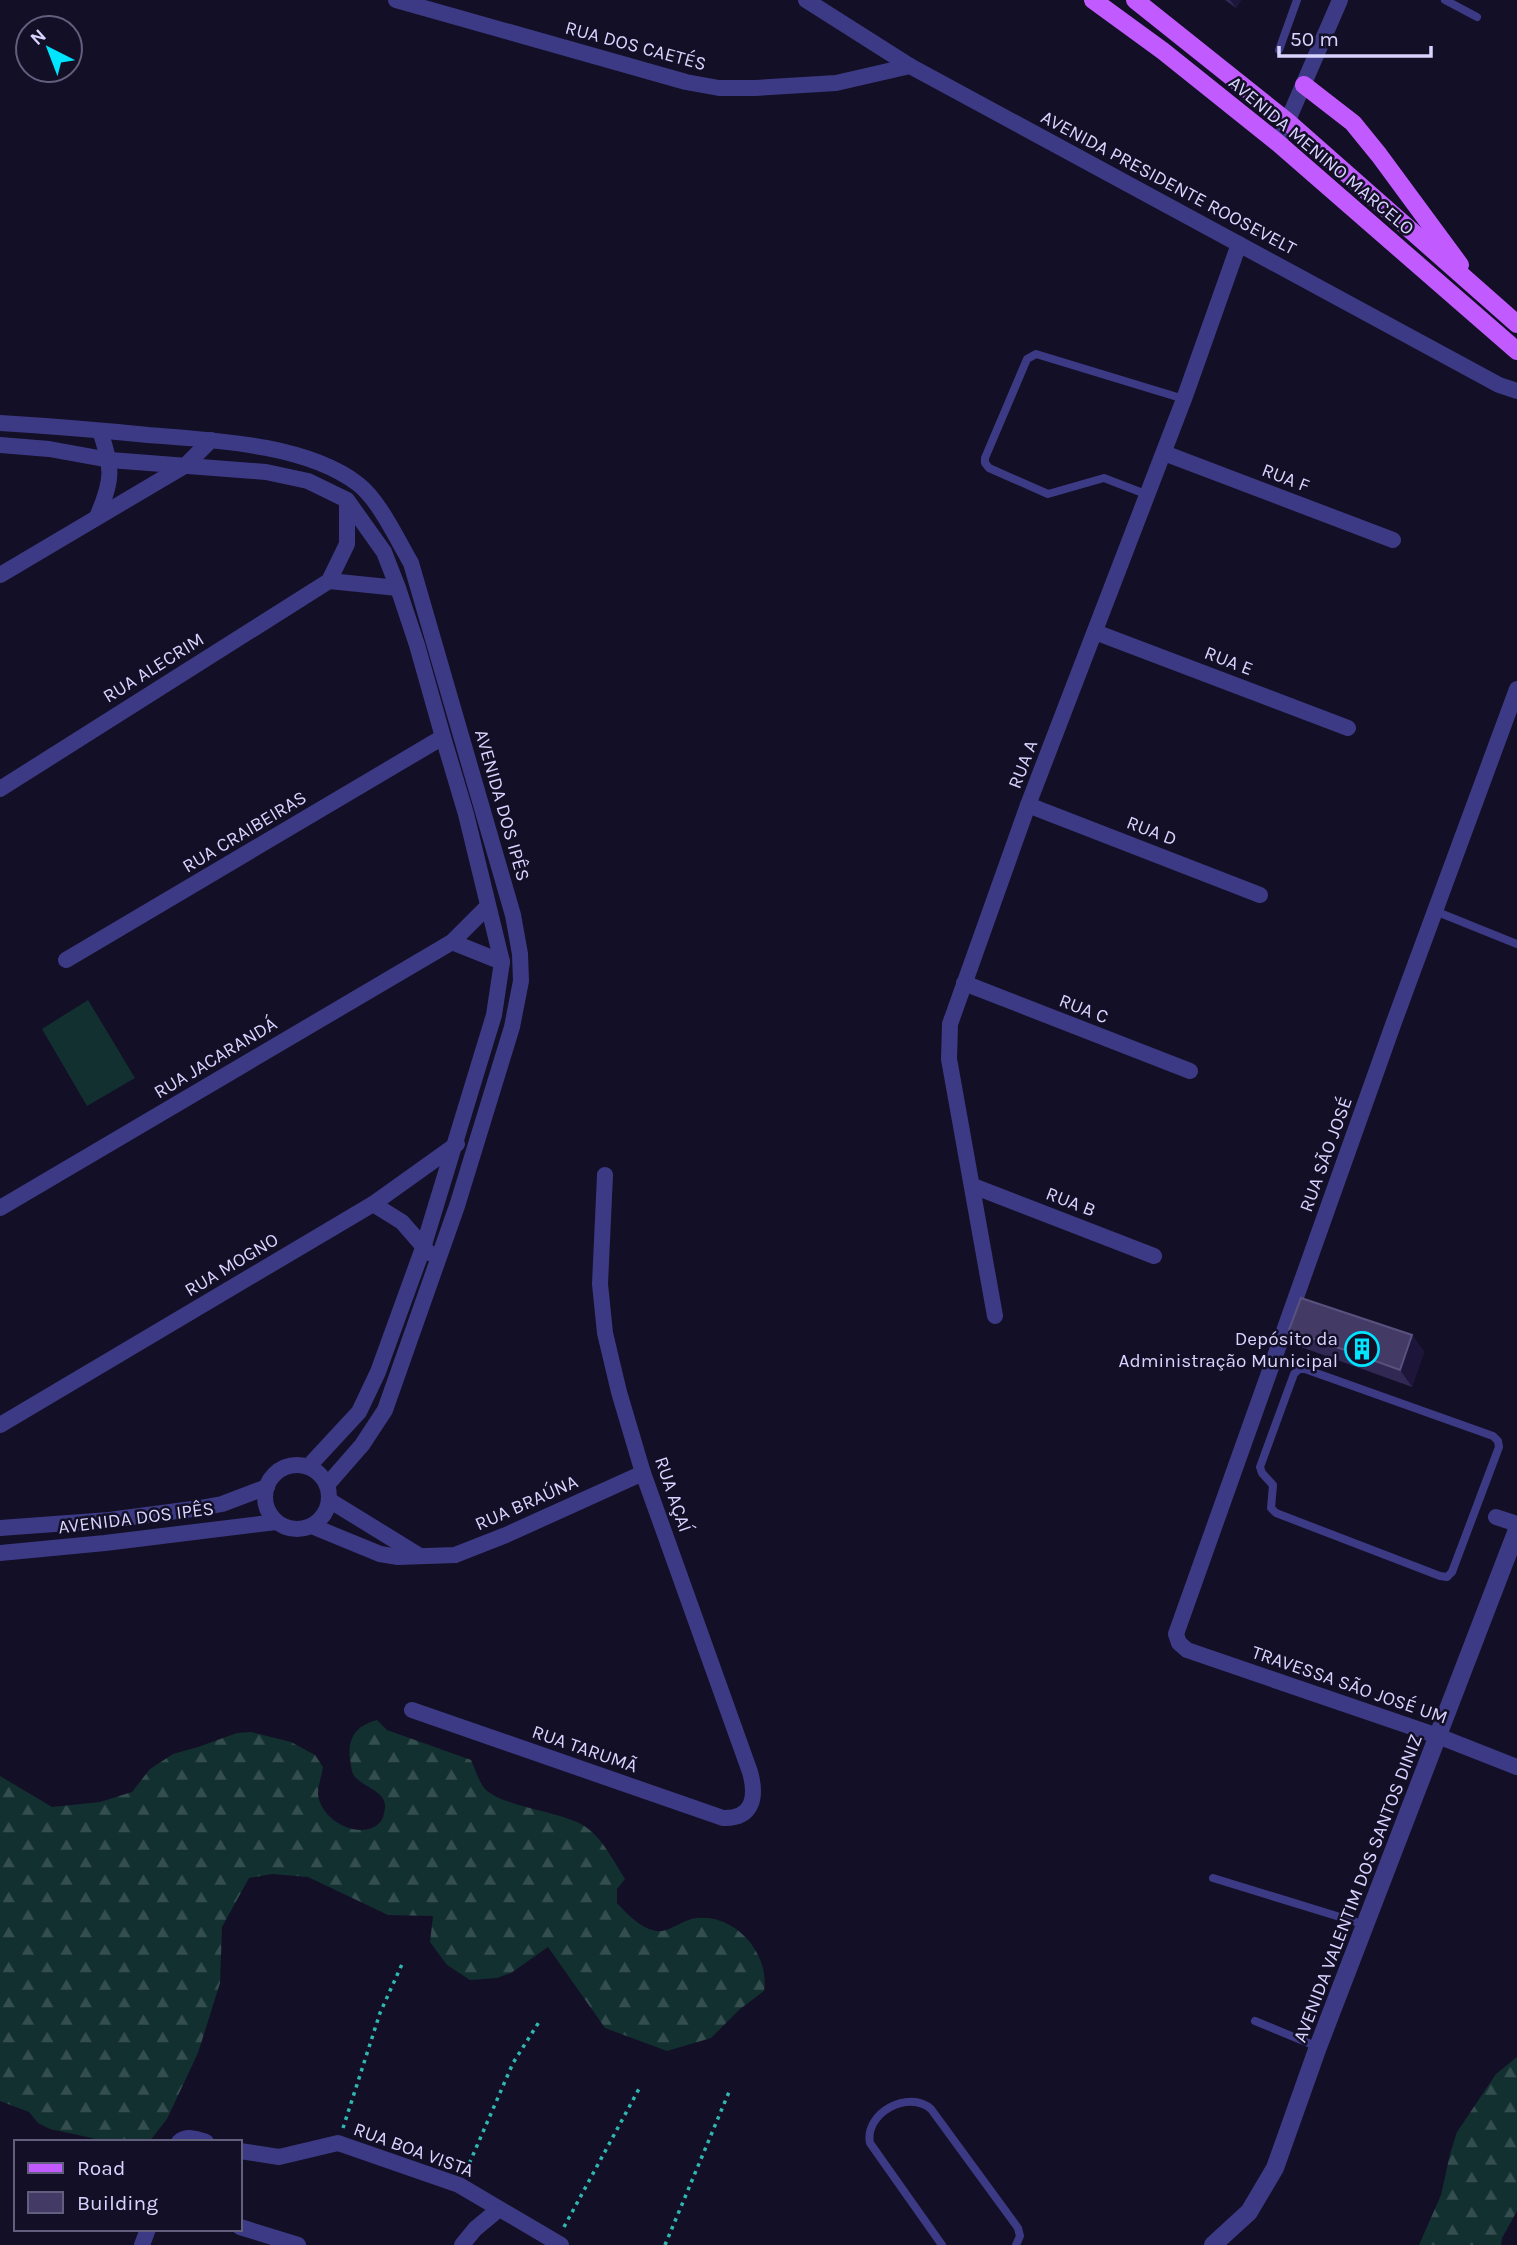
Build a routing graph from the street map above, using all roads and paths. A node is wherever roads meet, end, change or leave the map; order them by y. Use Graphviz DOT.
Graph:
graph roads {
  1 [pos="396,0"];
  2 [pos="806,0"];
  3 [pos="1093,0"];
  4 [pos="1135,0"];
  5 [pos="1297,0"];
  6 [pos="1340,0"];
  7 [pos="1445,0"];
  8 [pos="1477,17"];
  9 [pos="1279,50"];
  10 [pos="910,66"];
  11 [pos="1304,85"];
  12 [pos="1288,121"];
  13 [pos="1278,143"];
  14 [pos="1238,244"];
  15 [pos="1480,293"];
  16 [pos="1517,324"];
  17 [pos="1517,351"];
  18 [pos="1517,391"];
  19 [pos="1184,399"];
  20 [pos="0,423"];
  21 [pos="100,430"];
  22 [pos="211,440"];
  23 [pos="0,445"];
  24 [pos="1164,453"];
  25 [pos="110,460"];
  26 [pos="186,465"];
  27 [pos="1148,495"];
  28 [pos="347,500"];
  29 [pos="97,517"];
  30 [pos="1393,540"];
  31 [pos="0,575"];
  32 [pos="329,581"];
  33 [pos="398,588"];
  34 [pos="1095,632"];
  35 [pos="1517,689"];
  36 [pos="1348,728"];
  37 [pos="443,737"];
  38 [pos="0,789"];
  39 [pos="1028,805"];
  40 [pos="1260,895"];
  41 [pos="488,906"];
  42 [pos="1435,911"];
  43 [pos="452,942"];
  44 [pos="1517,944"];
  45 [pos="66,960"];
  46 [pos="502,962"];
  47 [pos="964,983"];
  48 [pos="1190,1072"];
  49 [pos="480,1135"];
  50 [pos="455,1144"];
  51 [pos="605,1175"];
  52 [pos="973,1186"];
  53 [pos="373,1205"];
  54 [pos="0,1208"];
  55 [pos="423,1248"];
  56 [pos="1154,1256"];
  57 [pos="437,1261"];
  58 [pos="995,1315"];
  59 [pos="0,1425"];
  60 [pos="308,1467"];
  61 [pos="643,1472"];
  62 [pos="267,1487"];
  63 [pos="328,1493"];
  64 [pos="1476,1510"];
  65 [pos="1496,1517"];
  66 [pos="276,1522"];
  67 [pos="1517,1524"];
  68 [pos="312,1526"];
  69 [pos="0,1528"];
  70 [pos="1517,1530"];
  71 [pos="0,1553"];
  72 [pos="422,1557"];
  73 [pos="1176,1634"];
  74 [pos="412,1710"];
  75 [pos="1438,1737"];
  76 [pos="1517,1767"];
  77 [pos="744,1814"];
  78 [pos="1213,1878"];
  79 [pos="1366,1925"];
  80 [pos="403,1962"];
  81 [pos="1255,2021"];
  82 [pos="539,2022"];
  83 [pos="1318,2047"];
  84 [pos="640,2087"];
  85 [pos="729,2092"];
  86 [pos="338,2143"];
  87 [pos="242,2151"];
  88 [pos="459,2185"];
  89 [pos="499,2209"];
  90 [pos="242,2228"];
  91 [pos="559,2243"];
  92 [pos="298,2245"];
  93 [pos="462,2245"];
  94 [pos="665,2245"];
  95 [pos="942,2245"];
  96 [pos="1016,2245"];
  97 [pos="1213,2245"];
  1 -- 10 [label="street, RUA DOS CAETÉS"];
  2 -- 10 [label="street, AVENIDA PRESIDENTE ROOSEVELT"];
  3 -- 13 [label="main road, AVENIDA MENINO MARCELO"];
  4 -- 12 [label="main road, AVENIDA MENINO MARCELO"];
  5 -- 9 [label="lane"];
  6 -- 11 [label="street"];
  7 -- 8 [label="lane"];
  10 -- 14 [label="street, AVENIDA PRESIDENTE ROOSEVELT"];
  11 -- 12 [label="street"];
  11 -- 15 [label="main road"];
  12 -- 13 [label="street"];
  12 -- 15 [label="main road, AVENIDA MENINO MARCELO"];
  13 -- 17 [label="main road, AVENIDA MENINO MARCELO"];
  14 -- 18 [label="street, AVENIDA PRESIDENTE ROOSEVELT"];
  14 -- 19 [label="street, RUA A"];
  15 -- 16 [label="main road, AVENIDA MENINO MARCELO"];
  19 -- 24 [label="street, RUA A"];
  19 -- 27 [label="lane"];
  20 -- 21 [label="street, AVENIDA DOS IPÊS"];
  21 -- 22 [label="street, AVENIDA DOS IPÊS"];
  21 -- 25 [label="street"];
  22 -- 26 [label="street"];
  22 -- 49 [label="street, AVENIDA DOS IPÊS"];
  23 -- 25 [label="street, AVENIDA DOS IPÊS"];
  24 -- 27 [label="street, RUA A"];
  24 -- 30 [label="street, RUA F"];
  25 -- 26 [label="street, AVENIDA DOS IPÊS"];
  25 -- 29 [label="street"];
  26 -- 28 [label="street, AVENIDA DOS IPÊS"];
  26 -- 29 [label="street"];
  27 -- 34 [label="street, RUA A"];
  28 -- 32 [label="street"];
  28 -- 33 [label="street, AVENIDA DOS IPÊS"];
  29 -- 31 [label="street"];
  32 -- 33 [label="street"];
  32 -- 38 [label="street, RUA ALECRIM"];
  33 -- 37 [label="street, AVENIDA DOS IPÊS"];
  34 -- 36 [label="street, RUA E"];
  34 -- 39 [label="street, RUA A"];
  35 -- 42 [label="street, RUA SÃO JOSÉ"];
  37 -- 41 [label="street, AVENIDA DOS IPÊS"];
  37 -- 45 [label="street, RUA CRAIBEIRAS"];
  39 -- 40 [label="street, RUA D"];
  39 -- 47 [label="street, RUA A"];
  41 -- 43 [label="street, RUA JACARANDÁ"];
  41 -- 46 [label="street, AVENIDA DOS IPÊS"];
  42 -- 44 [label="lane"];
  42 -- 73 [label="street, RUA SÃO JOSÉ"];
  43 -- 46 [label="street"];
  43 -- 54 [label="street, RUA JACARANDÁ"];
  46 -- 50 [label="street, AVENIDA DOS IPÊS"];
  47 -- 48 [label="street, RUA C"];
  47 -- 52 [label="street, RUA A"];
  49 -- 50 [label="street, RUA MOGNO"];
  49 -- 57 [label="street, AVENIDA DOS IPÊS"];
  50 -- 53 [label="street, RUA MOGNO"];
  50 -- 55 [label="street, AVENIDA DOS IPÊS"];
  51 -- 61 [label="street, RUA AÇAÍ"];
  52 -- 56 [label="street, RUA B"];
  52 -- 58 [label="street, RUA A"];
  53 -- 55 [label="street"];
  53 -- 59 [label="street, RUA MOGNO"];
  55 -- 57 [label="street"];
  55 -- 60 [label="street, AVENIDA DOS IPÊS"];
  57 -- 63 [label="street, AVENIDA DOS IPÊS"];
  60 -- 62 [label="street, AVENIDA DOS IPÊS"];
  60 -- 63 [label="street"];
  61 -- 72 [label="street, RUA BRAÚNA"];
  61 -- 77 [label="street, RUA AÇAÍ"];
  62 -- 66 [label="street"];
  62 -- 69 [label="street, AVENIDA DOS IPÊS"];
  63 -- 68 [label="street, AVENIDA DOS IPÊS"];
  63 -- 72 [label="street"];
  64 -- 64 [label="lane"];
  64 -- 65 [label="lane"];
  65 -- 67 [label="street"];
  66 -- 68 [label="street, AVENIDA DOS IPÊS"];
  66 -- 71 [label="street, AVENIDA DOS IPÊS"];
  68 -- 72 [label="street, RUA BRAÚNA"];
  70 -- 75 [label="street, AVENIDA VALENTIM DOS SANTOS DINIZ"];
  73 -- 75 [label="street, TRAVESSA SÃO JOSÉ UM"];
  74 -- 77 [label="street, RUA TARUMÃ"];
  75 -- 76 [label="street, TRAVESSA SÃO JOSÉ UM"];
  75 -- 79 [label="street, AVENIDA VALENTIM DOS SANTOS DINIZ"];
  78 -- 79 [label="lane"];
  79 -- 83 [label="street, AVENIDA VALENTIM DOS SANTOS DINIZ"];
  80 -- 86 [label="path"];
  81 -- 83 [label="lane"];
  82 -- 88 [label="path"];
  83 -- 97 [label="street, AVENIDA VALENTIM DOS SANTOS DINIZ"];
  84 -- 91 [label="path"];
  85 -- 94 [label="path"];
  86 -- 87 [label="street, RUA BOA VISTA"];
  86 -- 88 [label="street, RUA BOA VISTA"];
  88 -- 89 [label="street, RUA BOA VISTA"];
  89 -- 91 [label="street, RUA BOA VISTA"];
  89 -- 93 [label="street"];
  90 -- 92 [label="street"];
  95 -- 96 [label="lane"];
}
